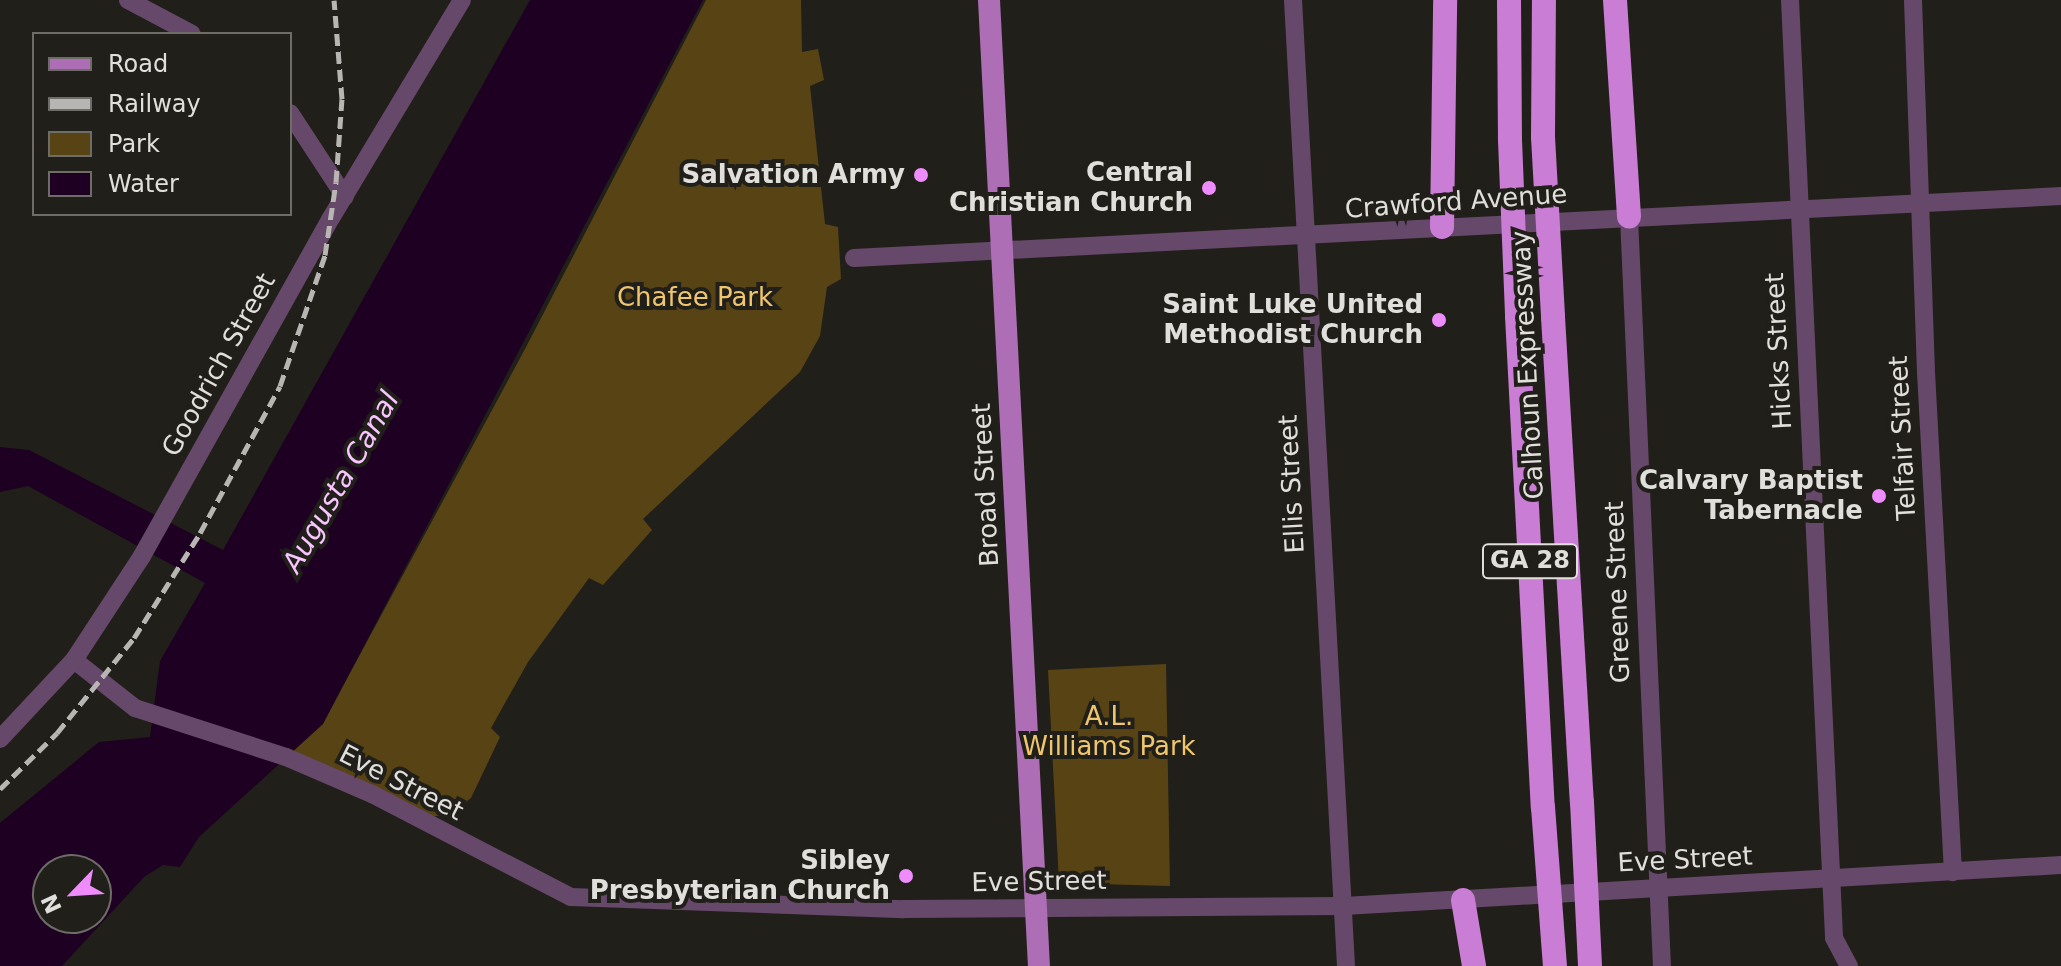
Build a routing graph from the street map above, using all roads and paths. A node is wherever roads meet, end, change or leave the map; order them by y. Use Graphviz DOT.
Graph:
graph roads {
  1 [pos="128,0"];
  2 [pos="462,0"];
  3 [pos="989,0"];
  4 [pos="1293,0"];
  5 [pos="1445,0"];
  6 [pos="1509,0"];
  7 [pos="1544,0"];
  8 [pos="1615,0"];
  9 [pos="1790,0"];
  10 [pos="1913,0"];
  11 [pos="188,32"];
  12 [pos="292,116"];
  13 [pos="2061,196"];
  14 [pos="345,197"];
  15 [pos="1919,205"];
  16 [pos="1797,212"];
  17 [pos="1629,217"];
  18 [pos="1442,227"];
  19 [pos="1306,238"];
  20 [pos="1000,250"];
  21 [pos="854,258"];
  22 [pos="74,660"];
  23 [pos="0,739"];
  24 [pos="2061,865"];
  25 [pos="1953,872"];
  26 [pos="1832,879"];
  27 [pos="1657,886"];
  28 [pos="1463,900"];
  29 [pos="1344,906"];
  30 [pos="1034,909"];
  31 [pos="1039,966"];
  32 [pos="1346,966"];
  33 [pos="1474,966"];
  34 [pos="1555,966"];
  35 [pos="1590,966"];
  36 [pos="1662,966"];
  37 [pos="1849,966"];
  1 -- 11 [label="street"];
  2 -- 14 [label="street, Goodrich Street"];
  3 -- 20 [label="main road, Broad Street"];
  4 -- 19 [label="street, Ellis Street"];
  5 -- 18 [label="highway"];
  6 -- 34 [label="highway, Calhoun Expressway / GA 28, bridge"];
  7 -- 35 [label="highway, Calhoun Expressway / GA 28, bridge"];
  8 -- 17 [label="highway"];
  9 -- 16 [label="street, Hicks Street"];
  10 -- 15 [label="street, Telfair Street"];
  12 -- 14 [label="street"];
  13 -- 15 [label="street, Crawford Avenue"];
  14 -- 22 [label="street, Goodrich Street"];
  15 -- 16 [label="street, Crawford Avenue"];
  15 -- 25 [label="street, Telfair Street"];
  16 -- 17 [label="street, Crawford Avenue"];
  16 -- 26 [label="street, Hicks Street"];
  17 -- 18 [label="street, Crawford Avenue"];
  17 -- 27 [label="street, Greene Street"];
  18 -- 19 [label="street, Crawford Avenue"];
  19 -- 20 [label="street, Crawford Avenue"];
  19 -- 29 [label="street, Ellis Street"];
  20 -- 21 [label="street, Crawford Avenue"];
  20 -- 30 [label="main road, Broad Street"];
  22 -- 23 [label="street, Goodrich Street"];
  22 -- 30 [label="street, Eve Street"];
  24 -- 25 [label="street, Eve Street"];
  25 -- 26 [label="street, Eve Street"];
  26 -- 27 [label="street, Eve Street"];
  26 -- 37 [label="street, Hicks Street"];
  27 -- 28 [label="street, Eve Street"];
  27 -- 36 [label="street, Greene Street"];
  28 -- 29 [label="street, Eve Street"];
  28 -- 33 [label="highway"];
  29 -- 30 [label="street, Eve Street"];
  29 -- 32 [label="street, Ellis Street"];
  30 -- 31 [label="main road, Broad Street"];
}
